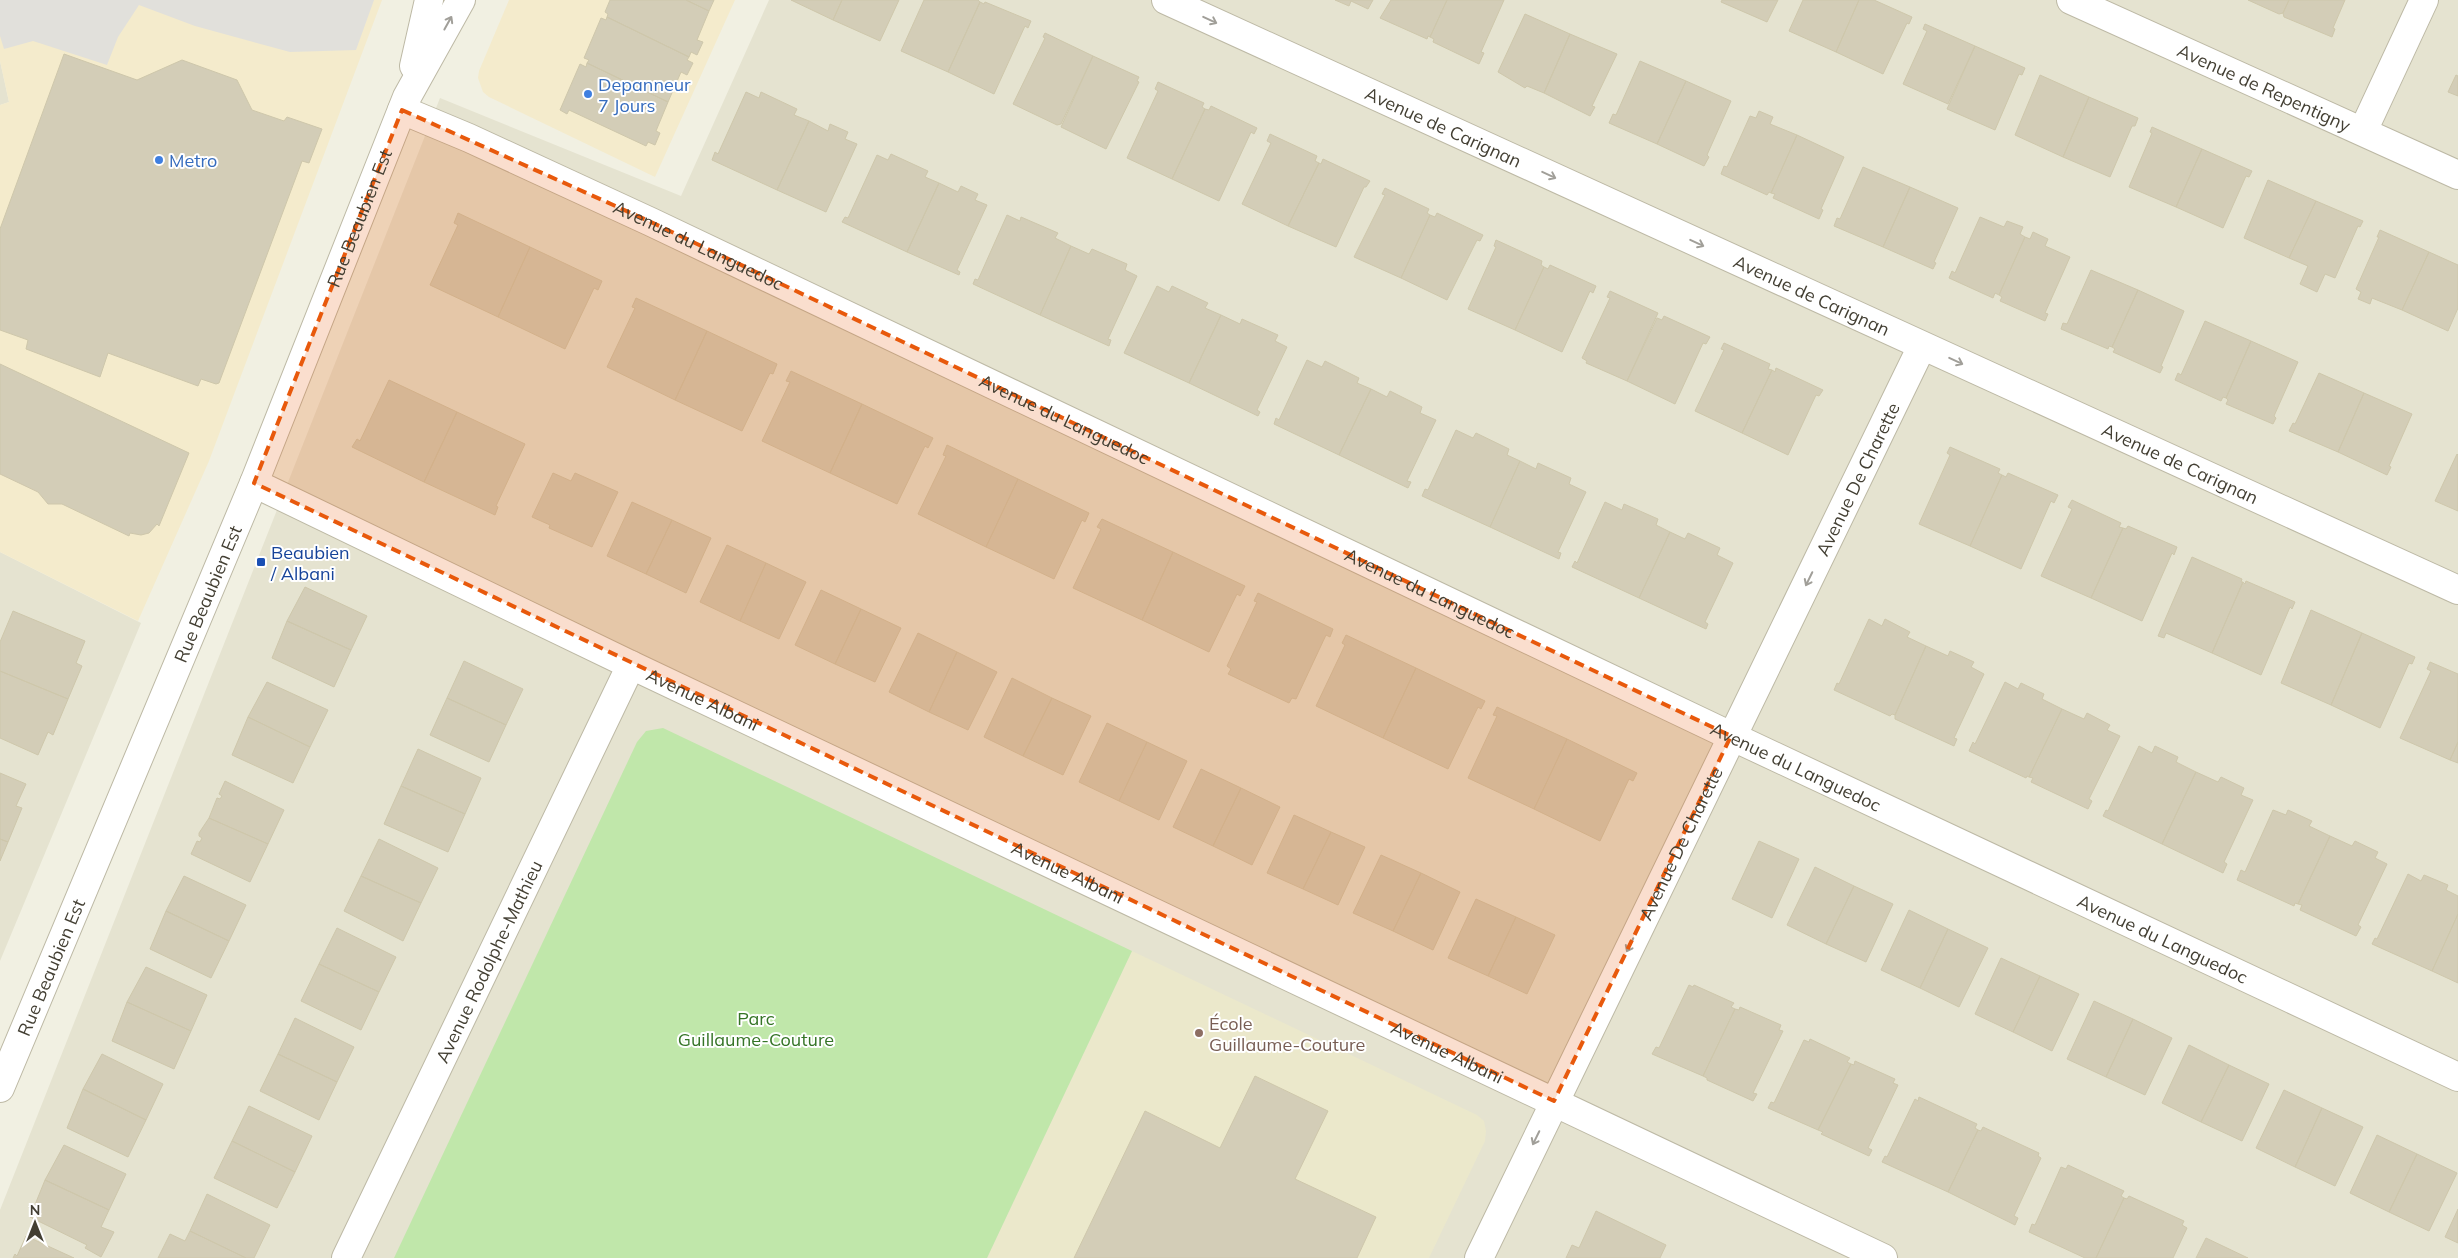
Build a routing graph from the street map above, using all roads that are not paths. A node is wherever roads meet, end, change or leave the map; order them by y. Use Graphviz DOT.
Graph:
graph roads {
  1 [pos="429,0"];
  2 [pos="461,0"];
  3 [pos="1166,0"];
  4 [pos="2071,0"];
  5 [pos="2424,0"];
  6 [pos="405,103"];
  7 [pos="2363,130"];
  8 [pos="2458,175"];
  9 [pos="1922,346"];
  10 [pos="254,482"];
  11 [pos="2458,590"];
  12 [pos="631,665"];
  13 [pos="1731,736"];
  14 [pos="2458,1077"];
  15 [pos="0,1088"];
  16 [pos="1554,1101"];
  17 [pos="346,1258"];
  18 [pos="1478,1258"];
  19 [pos="1883,1258"];
  1 -- 6 [label="street, Rue Beaubien Est"];
  6 -- 2 [label="street, Rue Beaubien Est, one-way"];
  3 -- 9 [label="street, Avenue de Carignan, one-way"];
  4 -- 7 [label="street, Avenue de Repentigny"];
  5 -- 7 [label="street"];
  6 -- 10 [label="street, Rue Beaubien Est"];
  6 -- 13 [label="street, Avenue du Languedoc"];
  7 -- 8 [label="street, Avenue de Repentigny"];
  9 -- 11 [label="street, Avenue de Carignan, one-way"];
  9 -- 13 [label="street, Avenue De Charette, one-way"];
  10 -- 12 [label="street, Avenue Albani"];
  10 -- 15 [label="street, Rue Beaubien Est"];
  12 -- 16 [label="street, Avenue Albani"];
  12 -- 17 [label="street, Avenue Rodolphe-Mathieu"];
  13 -- 14 [label="street, Avenue du Languedoc"];
  13 -- 16 [label="street, Avenue De Charette, one-way"];
  16 -- 18 [label="street, Avenue De Charette, one-way"];
  16 -- 19 [label="street, Avenue Albani"];
}
